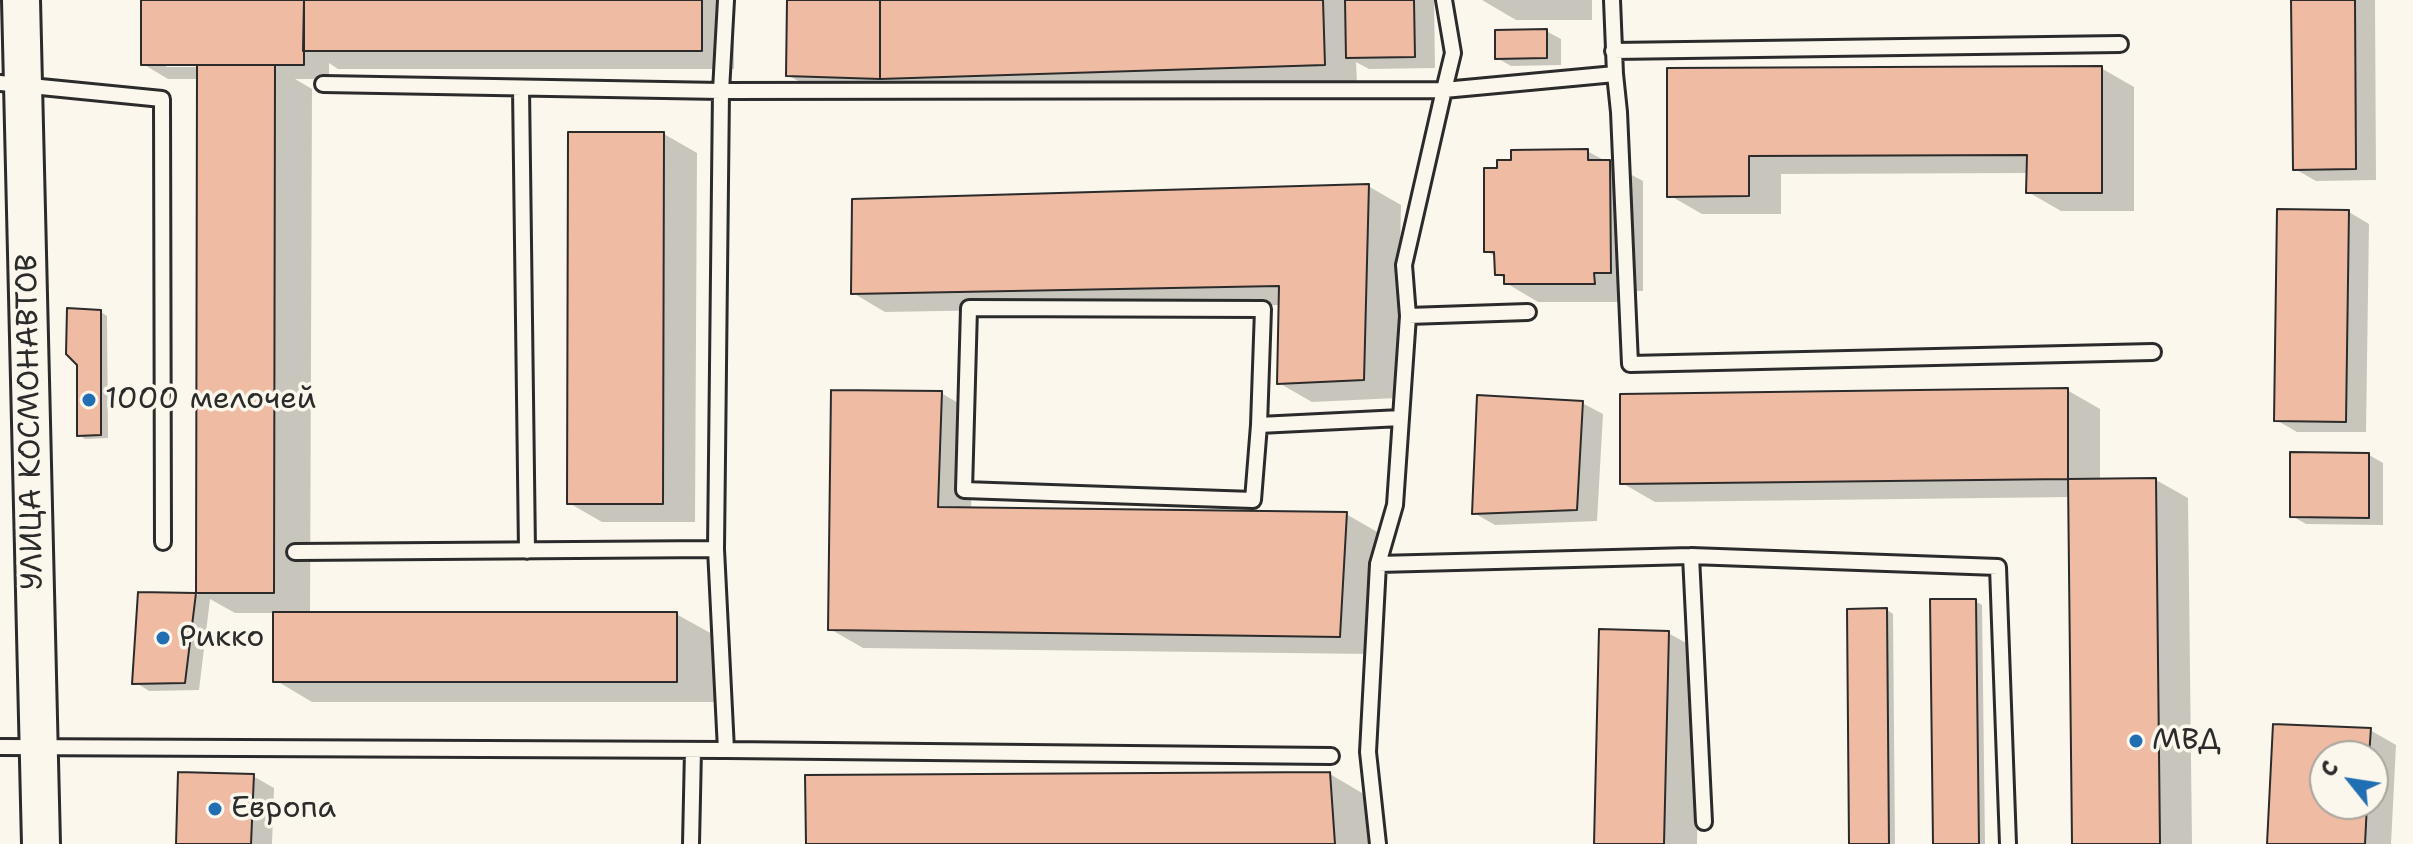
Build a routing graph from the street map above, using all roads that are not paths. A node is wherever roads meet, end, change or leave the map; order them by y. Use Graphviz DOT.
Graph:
graph roads {
  1 [pos="21,0"];
  2 [pos="726,0"];
  3 [pos="1444,0"];
  4 [pos="1612,0"];
  5 [pos="2120,44"];
  6 [pos="1613,51"];
  7 [pos="1615,74"];
  8 [pos="12,84"];
  9 [pos="323,84"];
  10 [pos="521,88"];
  11 [pos="1444,90"];
  12 [pos="721,91"];
  13 [pos="1528,312"];
  14 [pos="1408,316"];
  15 [pos="2153,352"];
  16 [pos="1401,418"];
  17 [pos="1259,425"];
  18 [pos="163,542"];
  19 [pos="716,549"];
  20 [pos="527,551"];
  21 [pos="295,552"];
  22 [pos="1691,556"];
  23 [pos="1378,564"];
  24 [pos="0,747"];
  25 [pos="40,747"];
  26 [pos="693,750"];
  27 [pos="726,750"];
  28 [pos="1331,756"];
  29 [pos="1704,822"];
  30 [pos="41,844"];
  31 [pos="691,844"];
  32 [pos="1378,844"];
  33 [pos="2008,844"];
  1 -- 8 [label="street, УЛИЦА КОСМОНАВТОВ"];
  2 -- 12 [label="lane"];
  3 -- 11 [label="lane"];
  4 -- 6 [label="lane"];
  5 -- 6 [label="lane"];
  6 -- 7 [label="lane"];
  7 -- 11 [label="lane"];
  7 -- 15 [label="lane"];
  8 -- 18 [label="lane"];
  8 -- 25 [label="street, УЛИЦА КОСМОНАВТОВ"];
  9 -- 10 [label="lane"];
  10 -- 12 [label="lane"];
  10 -- 20 [label="lane"];
  11 -- 12 [label="lane"];
  11 -- 14 [label="lane"];
  12 -- 19 [label="lane"];
  13 -- 14 [label="lane"];
  14 -- 16 [label="lane"];
  16 -- 17 [label="lane"];
  16 -- 23 [label="lane"];
  17 -- 17 [label="lane"];
  19 -- 20 [label="lane"];
  19 -- 27 [label="lane"];
  20 -- 21 [label="lane"];
  22 -- 23 [label="lane"];
  22 -- 29 [label="lane"];
  22 -- 33 [label="lane"];
  23 -- 32 [label="lane"];
  24 -- 25 [label="lane"];
  25 -- 26 [label="lane"];
  25 -- 30 [label="street, УЛИЦА КОСМОНАВТОВ"];
  26 -- 27 [label="lane"];
  26 -- 31 [label="lane"];
  27 -- 28 [label="lane"];
}
